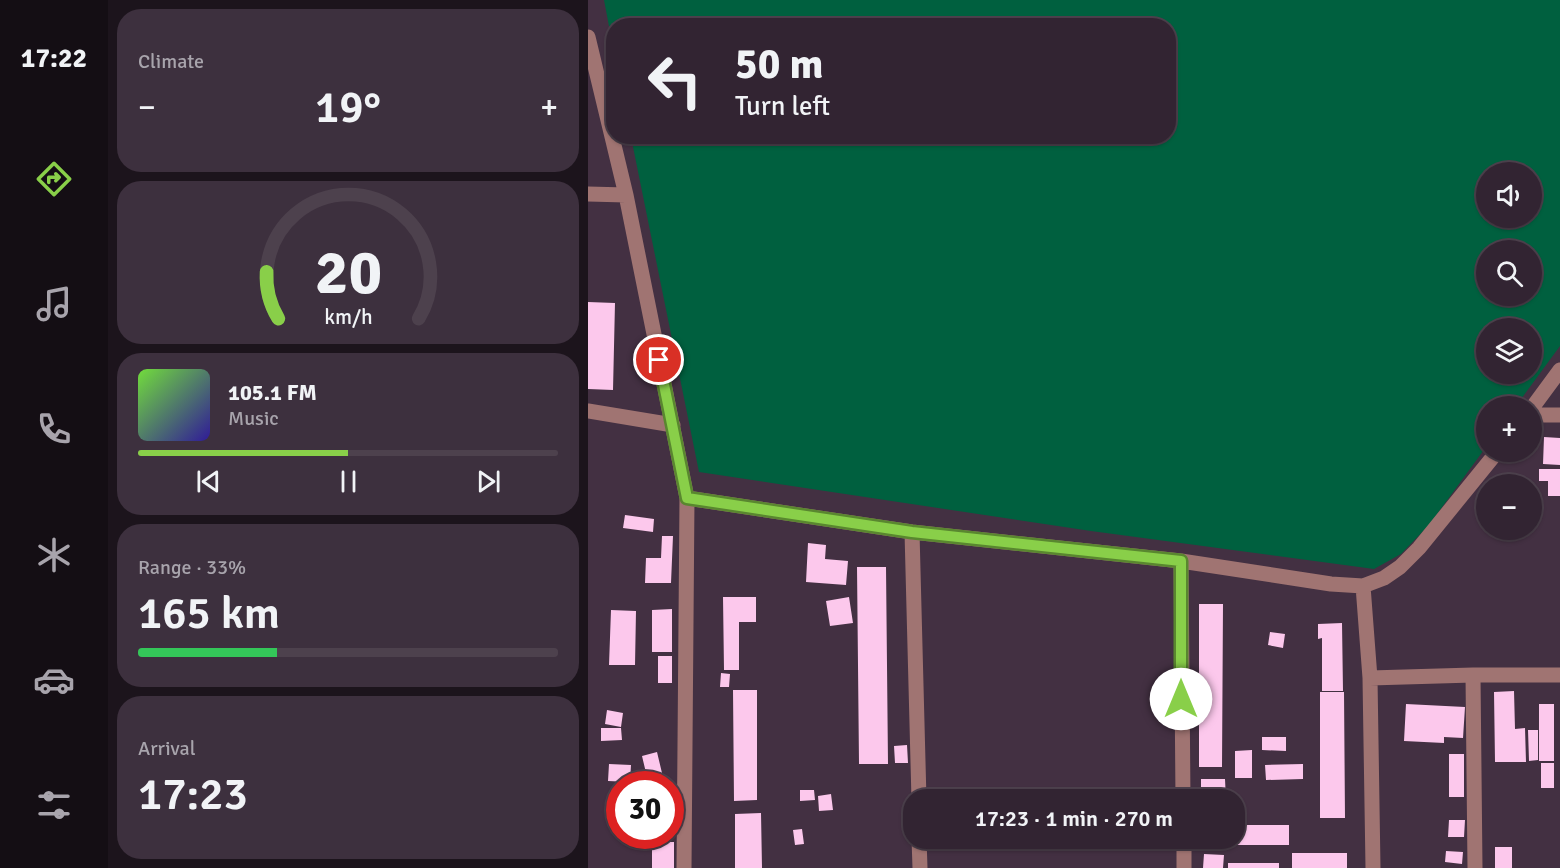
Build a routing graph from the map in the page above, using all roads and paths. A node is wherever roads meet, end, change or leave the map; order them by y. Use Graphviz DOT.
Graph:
graph roads {
  1 [pos="588,37"];
  2 [pos="606,112"];
  3 [pos="614,144"];
  4 [pos="588,195"];
  5 [pos="626,195"];
  6 [pos="1560,370"];
  7 [pos="1541,396"];
  8 [pos="588,411"];
  9 [pos="1542,415"];
  10 [pos="1560,415"];
  11 [pos="673,425"];
  12 [pos="1489,462"];
  13 [pos="687,498"];
  14 [pos="912,532"];
  15 [pos="1181,561"];
  16 [pos="1364,586"];
  17 [pos="1473,675"];
  18 [pos="1560,675"];
  19 [pos="1370,678"];
  20 [pos="919,789"];
  21 [pos="1183,789"];
  22 [pos="919,849"];
  23 [pos="1184,849"];
  24 [pos="684,868"];
  25 [pos="920,868"];
  26 [pos="1184,868"];
  27 [pos="1373,868"];
  28 [pos="1475,868"];
  1 -- 2 [label="street"];
  3 -- 5 [label="street"];
  4 -- 5 [label="street"];
  5 -- 11 [label="street"];
  6 -- 7 [label="street"];
  8 -- 11 [label="street"];
  9 -- 10 [label="street"];
  11 -- 13 [label="street"];
  12 -- 16 [label="street"];
  13 -- 14 [label="street"];
  13 -- 24 [label="street"];
  14 -- 15 [label="street"];
  14 -- 20 [label="street"];
  15 -- 16 [label="street"];
  15 -- 21 [label="street"];
  16 -- 19 [label="street"];
  17 -- 18 [label="street"];
  17 -- 19 [label="street"];
  17 -- 28 [label="street"];
  19 -- 27 [label="street"];
  22 -- 25 [label="street"];
  23 -- 26 [label="street"];
}
